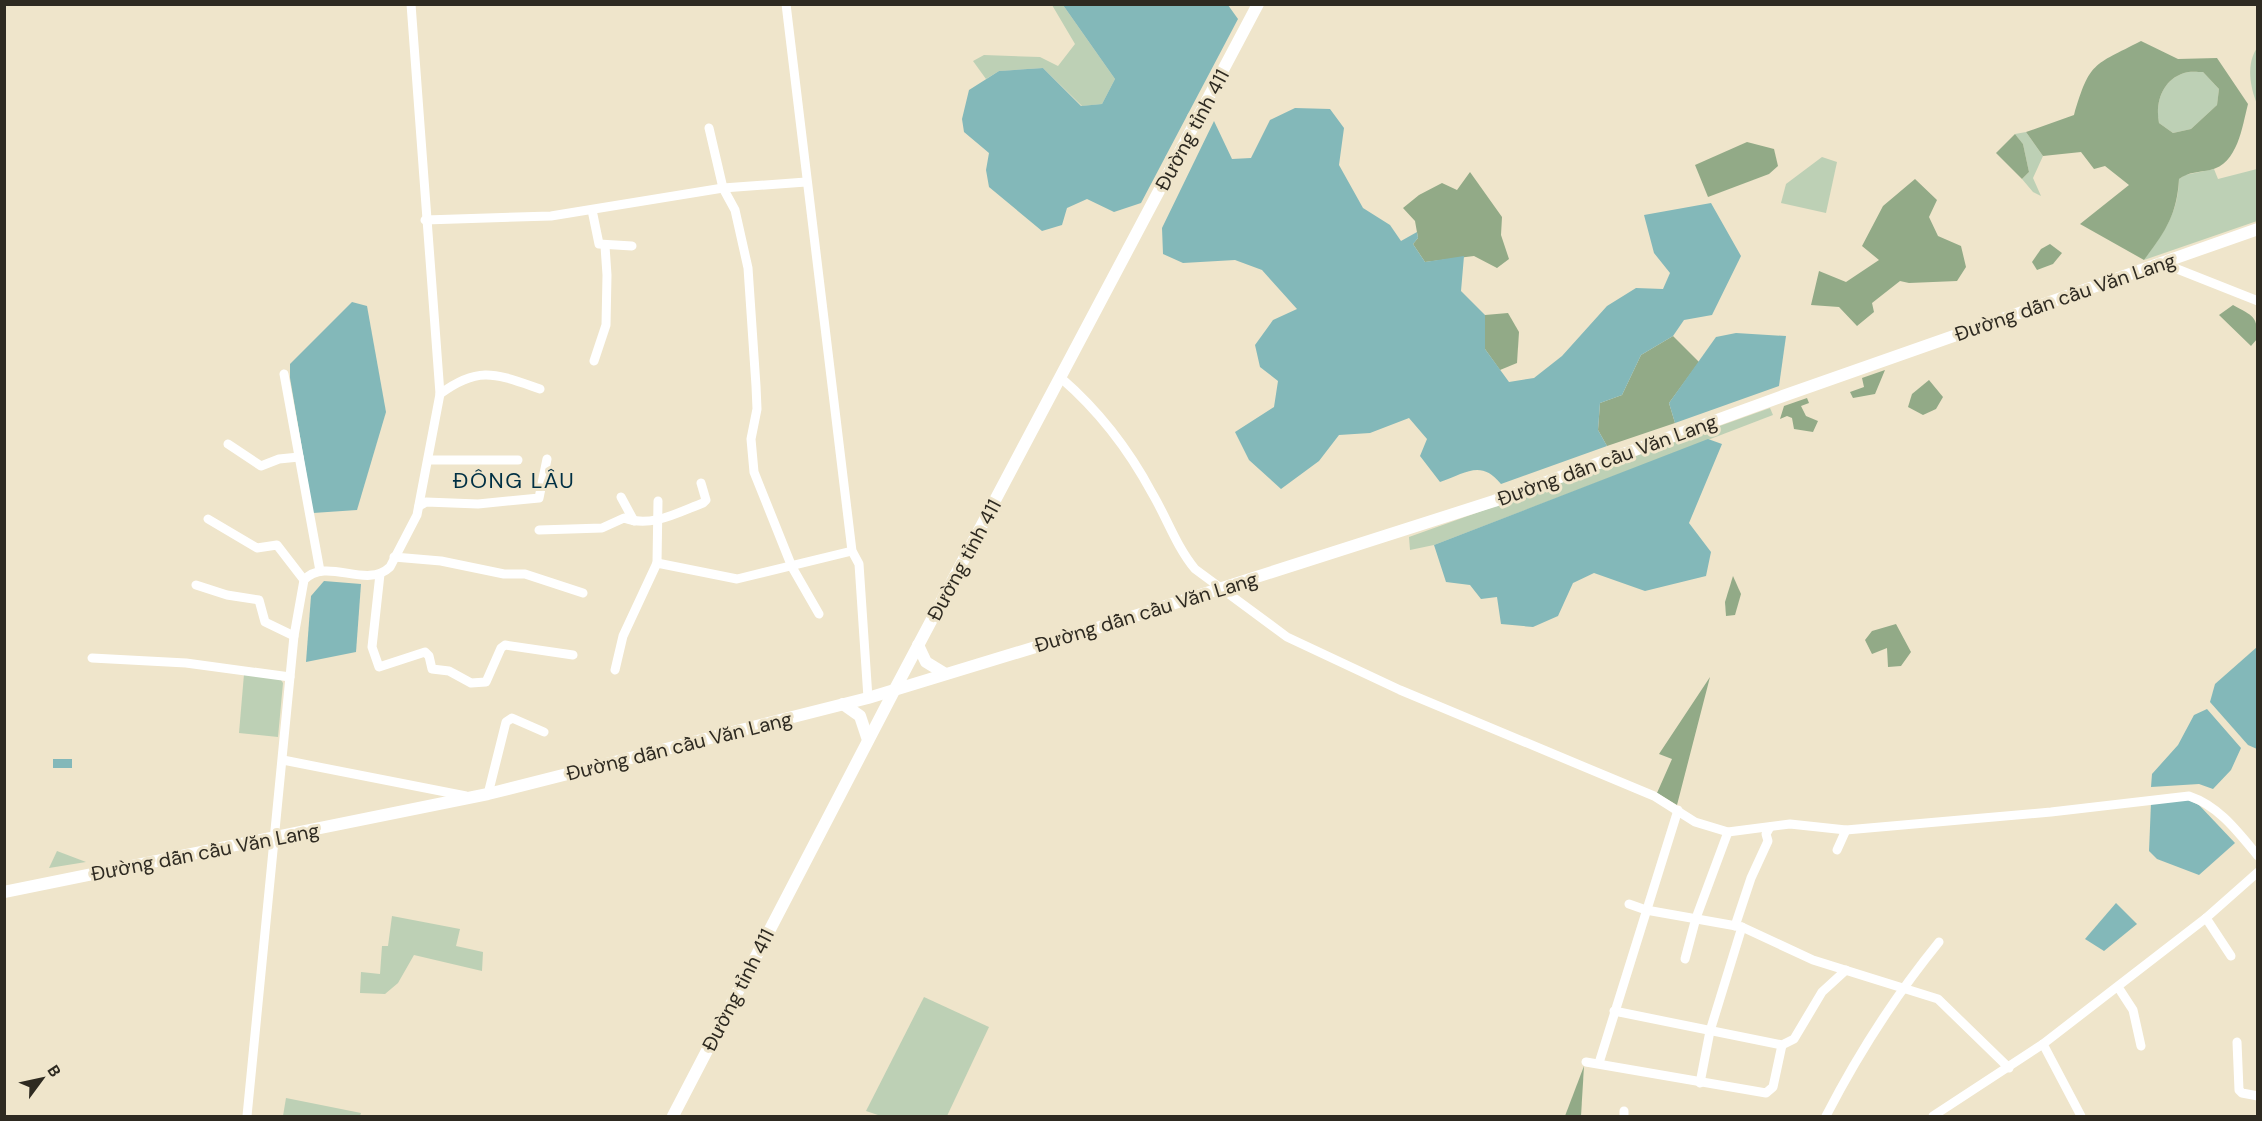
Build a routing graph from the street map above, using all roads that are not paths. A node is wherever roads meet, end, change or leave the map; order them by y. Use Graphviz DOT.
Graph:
graph roads {
  1 [pos="411,4"];
  2 [pos="786,4"];
  3 [pos="1258,4"];
  4 [pos="709,128"];
  5 [pos="807,182"];
  6 [pos="723,188"];
  7 [pos="592,210"];
  8 [pos="425,220"];
  9 [pos="2258,229"];
  10 [pos="604,246"];
  11 [pos="632,246"];
  12 [pos="2162,263"];
  13 [pos="2258,301"];
  14 [pos="594,361"];
  15 [pos="284,374"];
  16 [pos="1061,378"];
  17 [pos="540,389"];
  18 [pos="440,394"];
  19 [pos="228,444"];
  20 [pos="299,457"];
  21 [pos="547,459"];
  22 [pos="429,460"];
  23 [pos="518,460"];
  24 [pos="701,483"];
  25 [pos="621,497"];
  26 [pos="658,501"];
  27 [pos="419,506"];
  28 [pos="208,519"];
  29 [pos="658,520"];
  30 [pos="634,522"];
  31 [pos="539,530"];
  32 [pos="852,551"];
  33 [pos="394,557"];
  34 [pos="657,563"];
  35 [pos="792,567"];
  36 [pos="320,572"];
  37 [pos="380,574"];
  38 [pos="304,580"];
  39 [pos="196,585"];
  40 [pos="1221,589"];
  41 [pos="583,593"];
  42 [pos="819,614"];
  43 [pos="294,636"];
  44 [pos="918,645"];
  45 [pos="573,655"];
  46 [pos="92,658"];
  47 [pos="615,670"];
  48 [pos="944,673"];
  49 [pos="290,677"];
  50 [pos="895,689"];
  51 [pos="868,698"];
  52 [pos="843,704"];
  53 [pos="544,732"];
  54 [pos="868,740"];
  55 [pos="283,760"];
  56 [pos="488,794"];
  57 [pos="470,797"];
  58 [pos="1678,810"];
  59 [pos="1770,827"];
  60 [pos="1846,830"];
  61 [pos="1728,832"];
  62 [pos="276,838"];
  63 [pos="1837,850"];
  64 [pos="2258,856"];
  65 [pos="2258,872"];
  66 [pos="4,892"];
  67 [pos="1629,904"];
  68 [pos="1646,910"];
  69 [pos="1696,918"];
  70 [pos="2206,918"];
  71 [pos="1738,926"];
  72 [pos="1939,942"];
  73 [pos="2231,956"];
  74 [pos="1685,959"];
  75 [pos="1846,970"];
  76 [pos="1902,987"];
  77 [pos="2118,987"];
  78 [pos="1614,1011"];
  79 [pos="1710,1031"];
  80 [pos="2237,1042"];
  81 [pos="2043,1044"];
  82 [pos="1782,1045"];
  83 [pos="2141,1046"];
  84 [pos="1586,1062"];
  85 [pos="1599,1063"];
  86 [pos="2009,1068"];
  87 [pos="1700,1083"];
  88 [pos="2258,1096"];
  89 [pos="247,1116"];
  90 [pos="673,1116"];
  91 [pos="1826,1116"];
  92 [pos="1933,1116"];
  93 [pos="2081,1116"];
  1 -- 8 [label="street"];
  2 -- 5 [label="street"];
  3 -- 16 [label="main road, Đường tỉnh 411"];
  4 -- 6 [label="street"];
  5 -- 6 [label="street"];
  5 -- 32 [label="street"];
  6 -- 7 [label="street"];
  6 -- 35 [label="street"];
  7 -- 8 [label="street"];
  7 -- 10 [label="street"];
  8 -- 18 [label="street"];
  9 -- 12 [label="main road, Đường dẫn cầu Văn Lang"];
  10 -- 11 [label="street"];
  10 -- 14 [label="street"];
  12 -- 13 [label="street"];
  12 -- 40 [label="main road, Đường dẫn cầu Văn Lang"];
  15 -- 20 [label="street"];
  16 -- 40 [label="street"];
  16 -- 44 [label="main road, Đường tỉnh 411"];
  17 -- 18 [label="street"];
  18 -- 22 [label="street"];
  19 -- 20 [label="street"];
  20 -- 36 [label="street"];
  21 -- 27 [label="street"];
  22 -- 23 [label="street"];
  22 -- 27 [label="street"];
  24 -- 29 [label="street"];
  25 -- 30 [label="street"];
  26 -- 29 [label="street"];
  27 -- 33 [label="street"];
  28 -- 38 [label="street"];
  29 -- 30 [label="street"];
  29 -- 34 [label="street"];
  30 -- 31 [label="street"];
  32 -- 35 [label="street"];
  32 -- 51 [label="street"];
  33 -- 37 [label="street"];
  33 -- 41 [label="street"];
  34 -- 35 [label="street"];
  34 -- 47 [label="street"];
  35 -- 42 [label="street"];
  36 -- 37 [label="street"];
  36 -- 38 [label="street"];
  37 -- 45 [label="street"];
  38 -- 43 [label="street"];
  39 -- 43 [label="street"];
  40 -- 48 [label="main road, Đường dẫn cầu Văn Lang"];
  40 -- 58 [label="street"];
  43 -- 49 [label="street"];
  44 -- 48 [label="main road"];
  44 -- 50 [label="main road, Đường tỉnh 411"];
  46 -- 49 [label="street"];
  48 -- 50 [label="main road, Đường dẫn cầu Văn Lang"];
  49 -- 55 [label="street"];
  50 -- 51 [label="main road, Đường dẫn cầu Văn Lang"];
  50 -- 54 [label="main road, Đường tỉnh 411"];
  51 -- 52 [label="main road, Đường dẫn cầu Văn Lang"];
  52 -- 54 [label="main road"];
  52 -- 56 [label="main road, Đường dẫn cầu Văn Lang"];
  53 -- 56 [label="street"];
  54 -- 90 [label="main road, Đường tỉnh 411"];
  55 -- 57 [label="street"];
  55 -- 62 [label="street"];
  56 -- 57 [label="main road, Đường dẫn cầu Văn Lang"];
  57 -- 62 [label="main road, Đường dẫn cầu Văn Lang"];
  58 -- 61 [label="street"];
  58 -- 68 [label="street"];
  59 -- 60 [label="street"];
  59 -- 61 [label="street"];
  59 -- 71 [label="street"];
  60 -- 63 [label="street"];
  60 -- 64 [label="street"];
  61 -- 69 [label="street"];
  62 -- 66 [label="main road, Đường dẫn cầu Văn Lang"];
  62 -- 89 [label="street"];
  65 -- 70 [label="street"];
  67 -- 68 [label="street"];
  68 -- 69 [label="street"];
  68 -- 78 [label="street"];
  69 -- 71 [label="street"];
  69 -- 74 [label="street"];
  70 -- 73 [label="street"];
  70 -- 77 [label="street"];
  71 -- 75 [label="street"];
  71 -- 79 [label="street"];
  72 -- 76 [label="street"];
  75 -- 76 [label="street"];
  75 -- 82 [label="street"];
  76 -- 86 [label="street"];
  76 -- 91 [label="street"];
  77 -- 81 [label="street"];
  77 -- 83 [label="street"];
  78 -- 79 [label="street"];
  78 -- 85 [label="street"];
  79 -- 82 [label="street"];
  79 -- 87 [label="street"];
  80 -- 88 [label="street"];
  81 -- 86 [label="street"];
  81 -- 93 [label="street"];
  82 -- 87 [label="street"];
  84 -- 85 [label="street"];
  85 -- 87 [label="street"];
  86 -- 92 [label="street"];
}
